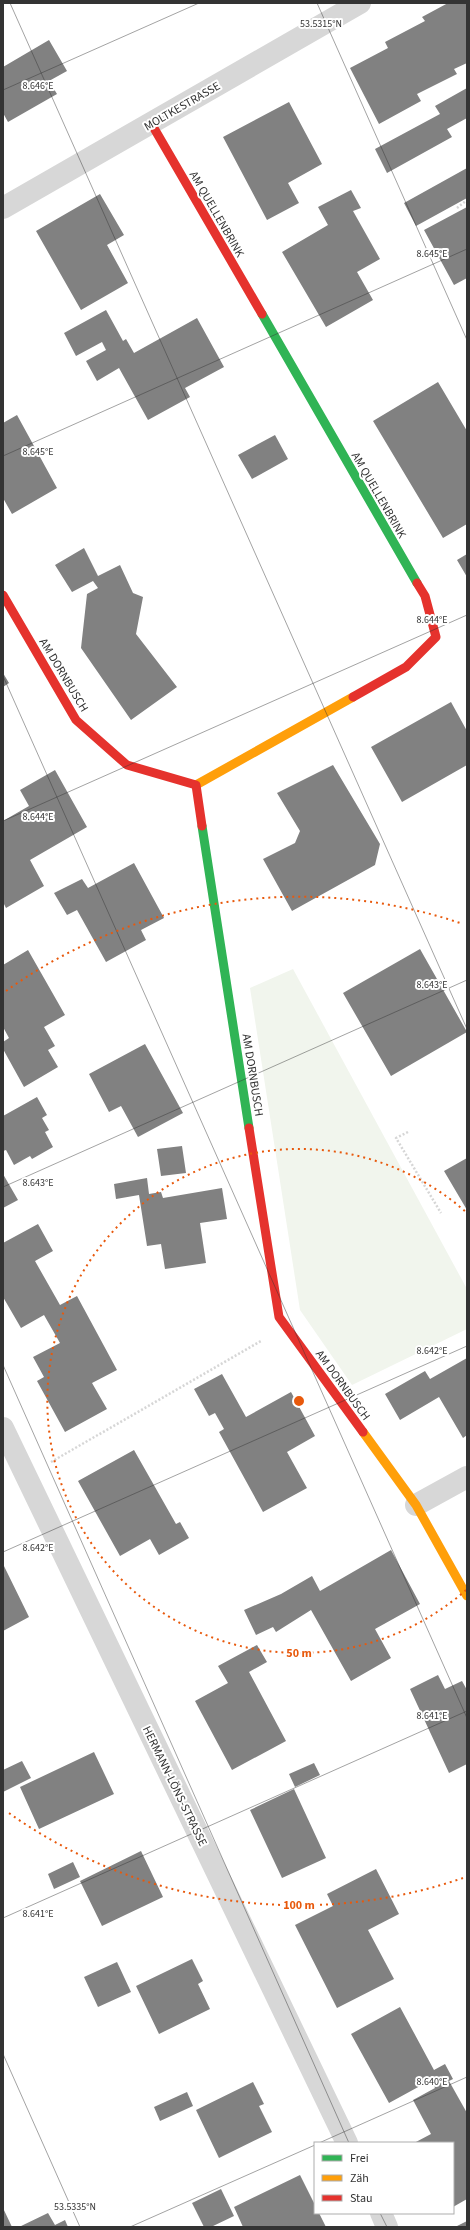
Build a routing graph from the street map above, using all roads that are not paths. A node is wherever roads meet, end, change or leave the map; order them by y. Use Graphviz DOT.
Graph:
graph roads {
  1 [pos="360,3"];
  2 [pos="151,123"];
  3 [pos="3,208"];
  4 [pos="3,595"];
  5 [pos="196,785"];
  6 [pos="3,1428"];
  7 [pos="467,1477"];
  8 [pos="416,1505"];
  9 [pos="467,1596"];
  10 [pos="347,2142"];
  11 [pos="381,2214"];
  12 [pos="387,2227"];
  1 -- 2 [label="street, MOLTKESTRASSE"];
  2 -- 3 [label="street, MOLTKESTRASSE"];
  2 -- 5 [label="street, AM QUELLENBRINK"];
  4 -- 5 [label="street, AM DORNBUSCH"];
  5 -- 8 [label="street, AM DORNBUSCH"];
  6 -- 10 [label="street, HERMANN-LÖNS-STRASSE"];
  7 -- 8 [label="street"];
  8 -- 9 [label="street, AM DORNBUSCH"];
  11 -- 12 [label="street"];
}
